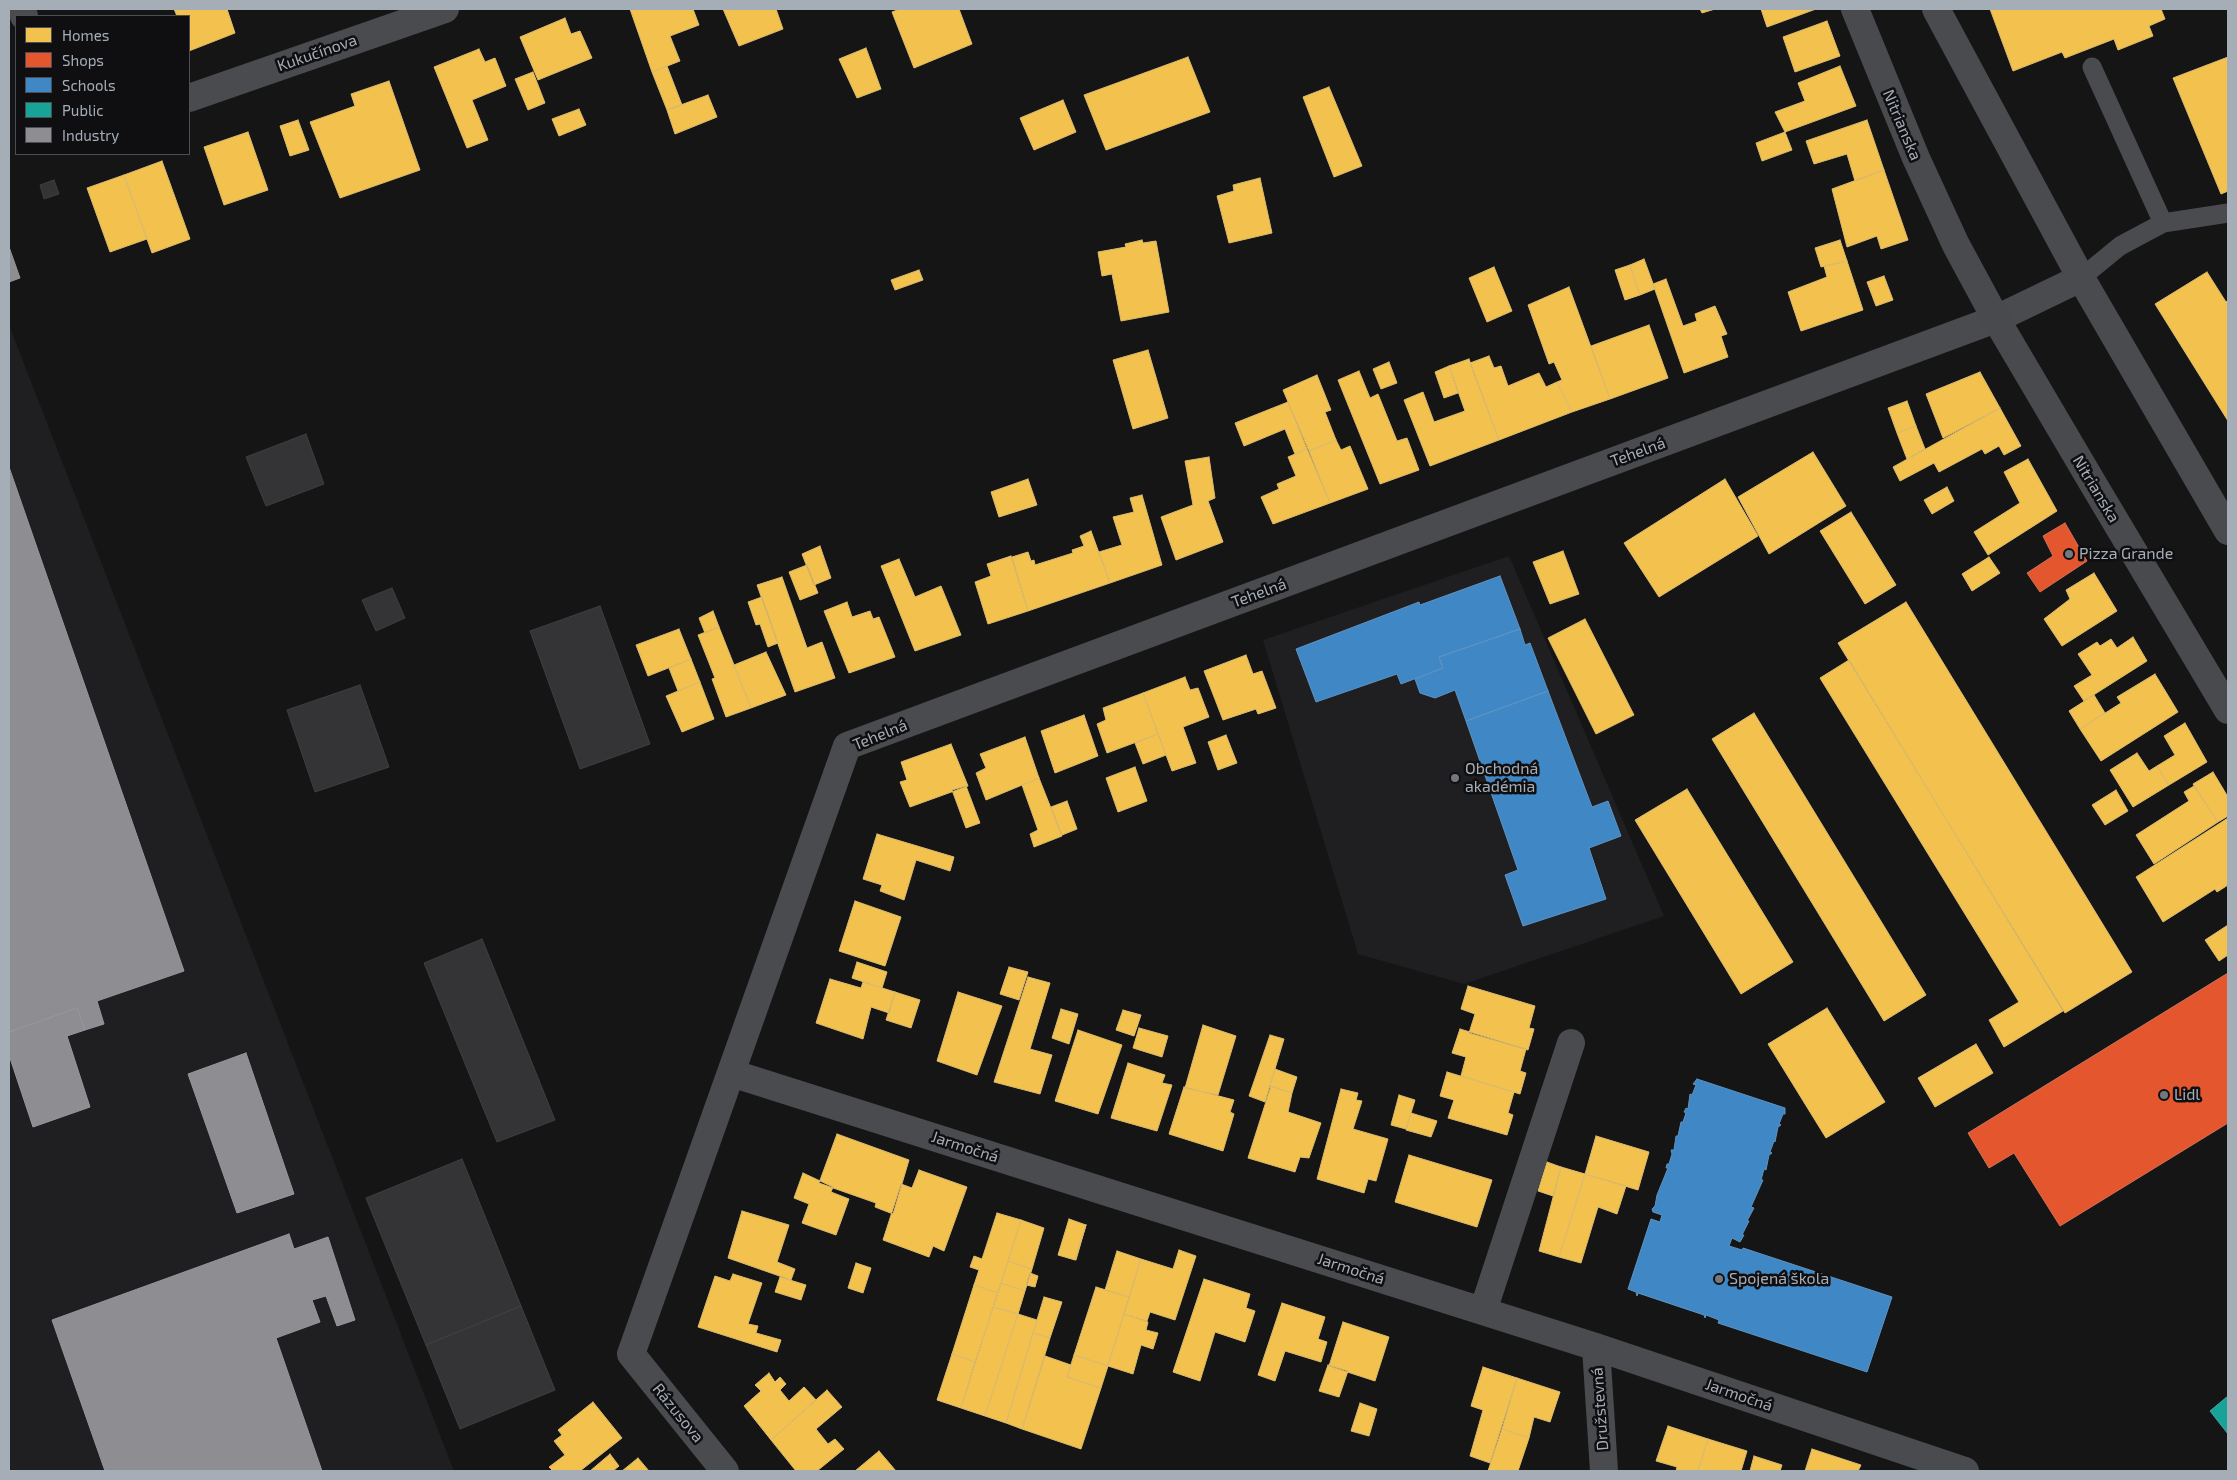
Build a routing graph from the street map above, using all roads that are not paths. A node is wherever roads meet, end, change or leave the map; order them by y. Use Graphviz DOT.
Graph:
graph roads {
  1 [pos="446,9"];
  2 [pos="1855,9"];
  3 [pos="1936,9"];
  4 [pos="2092,67"];
  5 [pos="190,98"];
  6 [pos="2228,213"];
  7 [pos="2163,223"];
  8 [pos="2080,278"];
  9 [pos="1996,319"];
  10 [pos="2228,531"];
  11 [pos="2228,710"];
  12 [pos="1572,1043"];
  13 [pos="731,1073"];
  14 [pos="1483,1311"];
  15 [pos="1596,1347"];
  16 [pos="725,1471"];
  17 [pos="1604,1471"];
  18 [pos="1966,1471"];
  1 -- 5 [label="street, Kukučínova"];
  2 -- 9 [label="main road, Nitrianska"];
  3 -- 8 [label="street"];
  4 -- 7 [label="lane"];
  6 -- 7 [label="lane"];
  7 -- 8 [label="lane"];
  8 -- 9 [label="street"];
  8 -- 10 [label="street"];
  9 -- 11 [label="main road, Nitrianska"];
  9 -- 13 [label="street, Tehelná"];
  12 -- 14 [label="street"];
  13 -- 14 [label="street, Jarmočná"];
  13 -- 16 [label="street, Rázusova"];
  14 -- 15 [label="street, Jarmočná"];
  15 -- 17 [label="street, Družstevná"];
  15 -- 18 [label="street, Jarmočná"];
}
